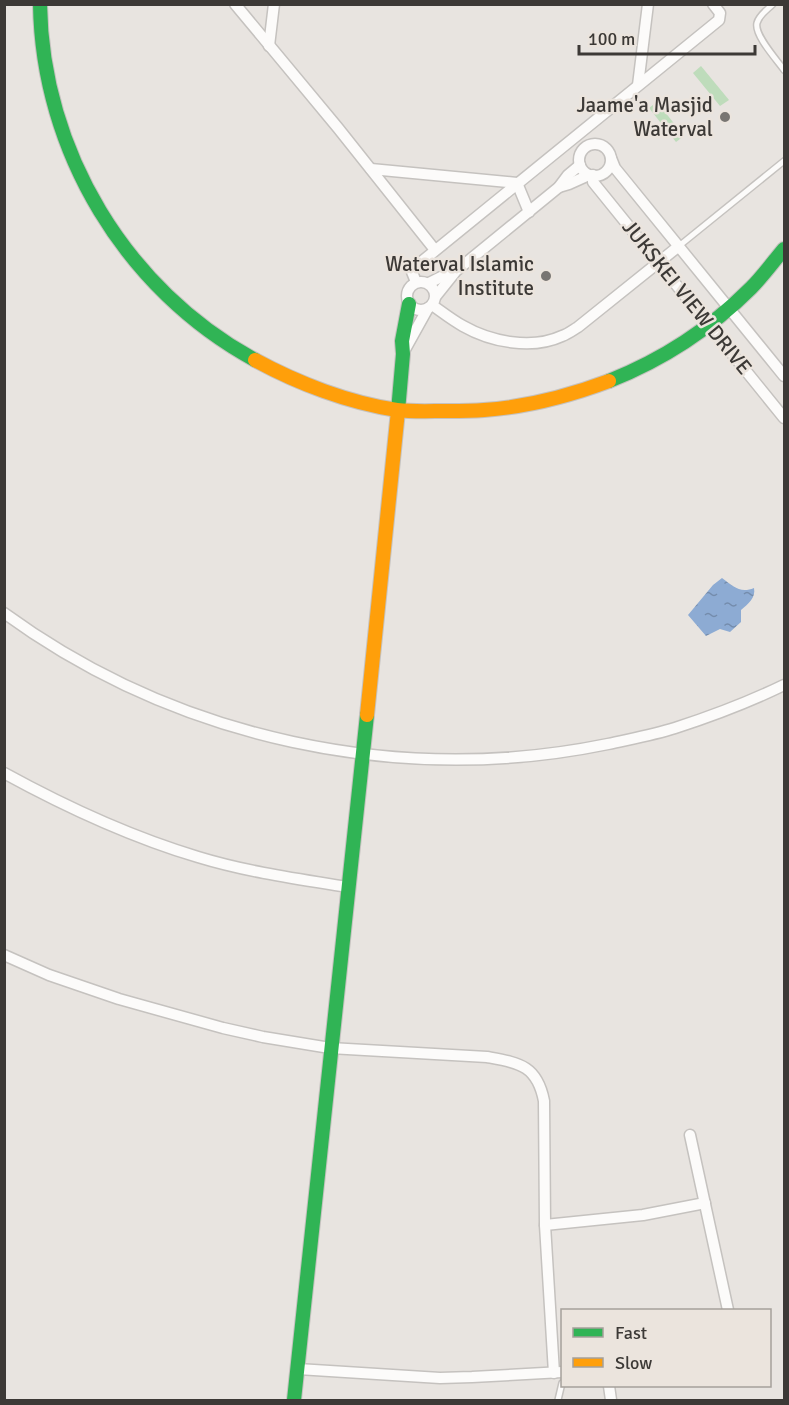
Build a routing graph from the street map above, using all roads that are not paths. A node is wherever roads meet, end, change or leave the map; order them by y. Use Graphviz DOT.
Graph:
graph roads {
  1 [pos="40,4"];
  2 [pos="235,4"];
  3 [pos="274,4"];
  4 [pos="648,4"];
  5 [pos="713,4"];
  6 [pos="773,4"];
  7 [pos="269,46"];
  8 [pos="784,70"];
  9 [pos="638,85"];
  10 [pos="584,128"];
  11 [pos="566,143"];
  12 [pos="596,144"];
  13 [pos="611,158"];
  14 [pos="580,161"];
  15 [pos="784,161"];
  16 [pos="371,169"];
  17 [pos="591,175"];
  18 [pos="517,183"];
  19 [pos="560,187"];
  20 [pos="529,212"];
  21 [pos="679,246"];
  22 [pos="784,249"];
  23 [pos="435,250"];
  24 [pos="658,263"];
  25 [pos="456,271"];
  26 [pos="416,282"];
  27 [pos="429,283"];
  28 [pos="432,303"];
  29 [pos="409,304"];
  30 [pos="730,308"];
  31 [pos="709,325"];
  32 [pos="403,354"];
  33 [pos="784,376"];
  34 [pos="398,410"];
  35 [pos="784,418"];
  36 [pos="4,613"];
  37 [pos="784,685"];
  38 [pos="363,754"];
  39 [pos="4,773"];
  40 [pos="348,887"];
  41 [pos="4,955"];
  42 [pos="330,1048"];
  43 [pos="690,1135"];
  44 [pos="705,1203"];
  45 [pos="545,1225"];
  46 [pos="728,1309"];
  47 [pos="297,1369"];
  48 [pos="558,1372"];
  49 [pos="294,1401"];
  1 -- 34 [label="street"];
  2 -- 7 [label="street"];
  3 -- 7 [label="street"];
  4 -- 9 [label="street"];
  5 -- 9 [label="street"];
  6 -- 8 [label="lane"];
  7 -- 16 [label="street"];
  9 -- 10 [label="street"];
  10 -- 11 [label="street"];
  10 -- 12 [label="street"];
  11 -- 14 [label="street"];
  11 -- 18 [label="street"];
  12 -- 13 [label="street"];
  12 -- 14 [label="street"];
  13 -- 17 [label="street"];
  13 -- 21 [label="street, JUKSKEI VIEW DRIVE"];
  14 -- 17 [label="street"];
  14 -- 19 [label="street"];
  15 -- 21 [label="lane"];
  16 -- 18 [label="street"];
  16 -- 23 [label="street"];
  17 -- 19 [label="street"];
  17 -- 24 [label="street, JUKSKEI VIEW DRIVE"];
  18 -- 20 [label="street"];
  18 -- 23 [label="street"];
  19 -- 20 [label="street"];
  20 -- 25 [label="street"];
  21 -- 24 [label="street"];
  21 -- 30 [label="street, JUKSKEI VIEW DRIVE"];
  22 -- 30 [label="street"];
  23 -- 26 [label="street"];
  24 -- 28 [label="street"];
  24 -- 31 [label="street, JUKSKEI VIEW DRIVE"];
  25 -- 27 [label="street"];
  25 -- 28 [label="street"];
  26 -- 27 [label="street"];
  26 -- 29 [label="street"];
  27 -- 28 [label="street"];
  28 -- 29 [label="street"];
  28 -- 32 [label="street"];
  29 -- 32 [label="street"];
  30 -- 31 [label="street"];
  30 -- 33 [label="street, JUKSKEI VIEW DRIVE"];
  31 -- 34 [label="street"];
  31 -- 35 [label="street, JUKSKEI VIEW DRIVE"];
  32 -- 34 [label="street"];
  34 -- 38 [label="street"];
  36 -- 38 [label="street"];
  37 -- 38 [label="street"];
  38 -- 40 [label="street"];
  39 -- 40 [label="street"];
  40 -- 42 [label="street"];
  41 -- 42 [label="street"];
  42 -- 45 [label="street"];
  42 -- 47 [label="street"];
  43 -- 44 [label="street"];
  44 -- 45 [label="street"];
  44 -- 46 [label="street"];
  45 -- 48 [label="street"];
  47 -- 48 [label="street"];
  47 -- 49 [label="street"];
}
